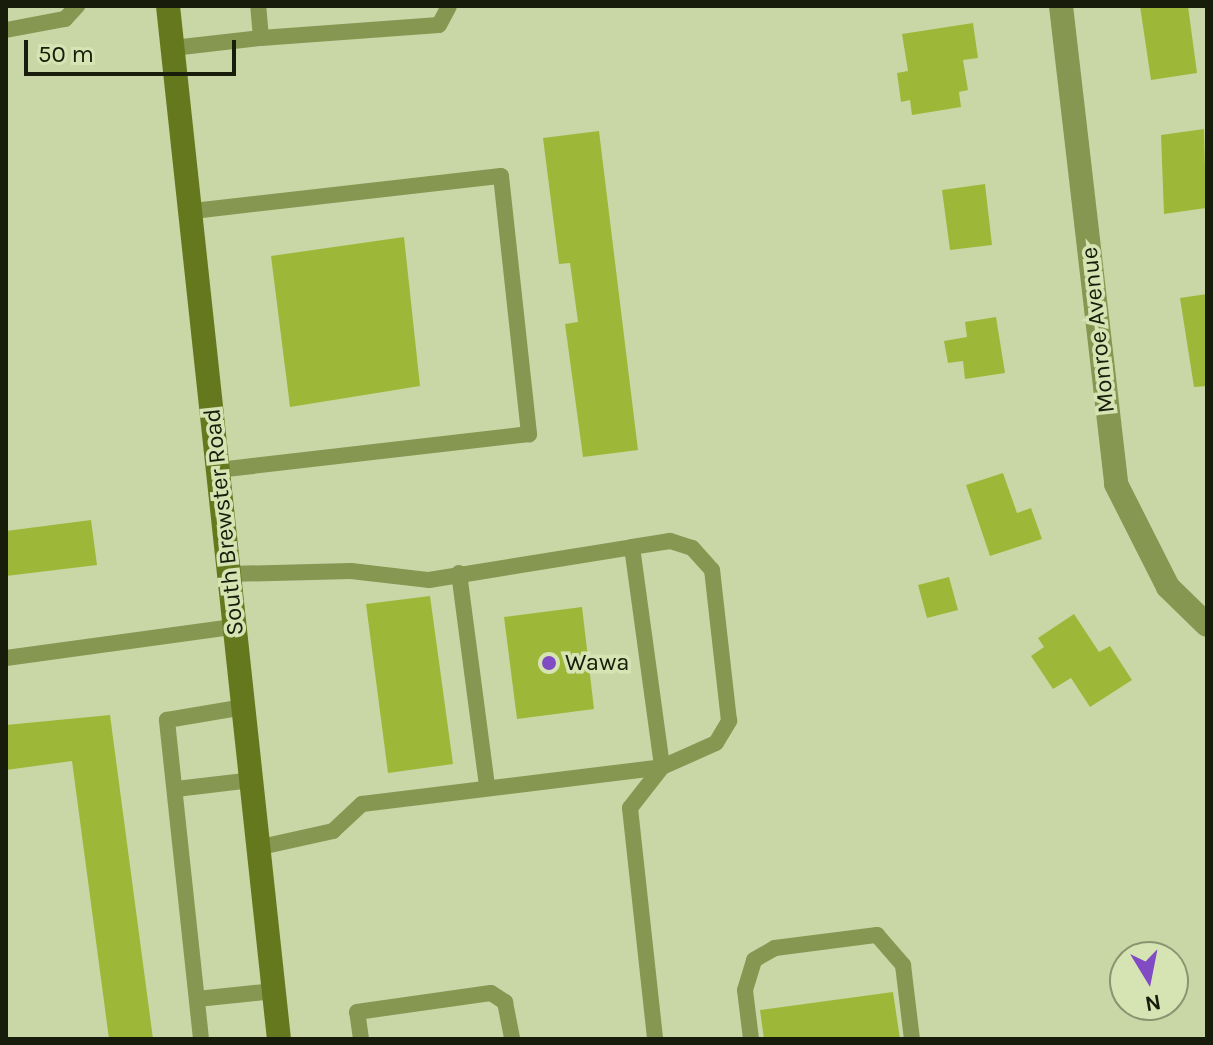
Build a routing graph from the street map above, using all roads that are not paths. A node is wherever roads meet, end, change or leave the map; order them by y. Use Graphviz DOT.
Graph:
graph roads {
  1 [pos="77,6"];
  2 [pos="168,6"];
  3 [pos="258,6"];
  4 [pos="449,6"];
  5 [pos="1061,6"];
  6 [pos="6,30"];
  7 [pos="261,38"];
  8 [pos="173,48"];
  9 [pos="193,211"];
  10 [pos="219,470"];
  11 [pos="632,547"];
  12 [pos="459,573"];
  13 [pos="229,574"];
  14 [pos="1207,625"];
  15 [pos="233,627"];
  16 [pos="6,658"];
  17 [pos="244,707"];
  18 [pos="662,767"];
  19 [pos="253,780"];
  20 [pos="487,785"];
  21 [pos="176,789"];
  22 [pos="261,847"];
  23 [pos="274,991"];
  24 [pos="197,999"];
  25 [pos="201,1039"];
  26 [pos="279,1039"];
  27 [pos="361,1039"];
  28 [pos="512,1039"];
  29 [pos="655,1039"];
  30 [pos="751,1039"];
  31 [pos="912,1039"];
  1 -- 6 [label="lane"];
  2 -- 8 [label="main road, South Brewster Road"];
  3 -- 7 [label="lane"];
  4 -- 7 [label="lane"];
  5 -- 14 [label="street, Monroe Avenue"];
  7 -- 8 [label="lane"];
  8 -- 9 [label="main road, South Brewster Road"];
  9 -- 10 [label="main road, South Brewster Road"];
  9 -- 10 [label="lane"];
  10 -- 13 [label="main road, South Brewster Road"];
  11 -- 12 [label="lane"];
  11 -- 18 [label="lane"];
  11 -- 18 [label="lane"];
  12 -- 13 [label="lane"];
  12 -- 20 [label="lane"];
  13 -- 15 [label="main road, South Brewster Road"];
  15 -- 16 [label="lane"];
  15 -- 17 [label="main road, South Brewster Road"];
  17 -- 19 [label="main road, South Brewster Road"];
  17 -- 21 [label="lane"];
  18 -- 20 [label="lane"];
  18 -- 29 [label="lane"];
  19 -- 21 [label="lane"];
  19 -- 22 [label="main road, South Brewster Road"];
  20 -- 22 [label="lane"];
  21 -- 24 [label="lane"];
  22 -- 23 [label="main road, South Brewster Road"];
  23 -- 24 [label="lane"];
  23 -- 26 [label="main road, South Brewster Road"];
  24 -- 25 [label="lane"];
  27 -- 28 [label="lane"];
  30 -- 31 [label="lane"];
}
